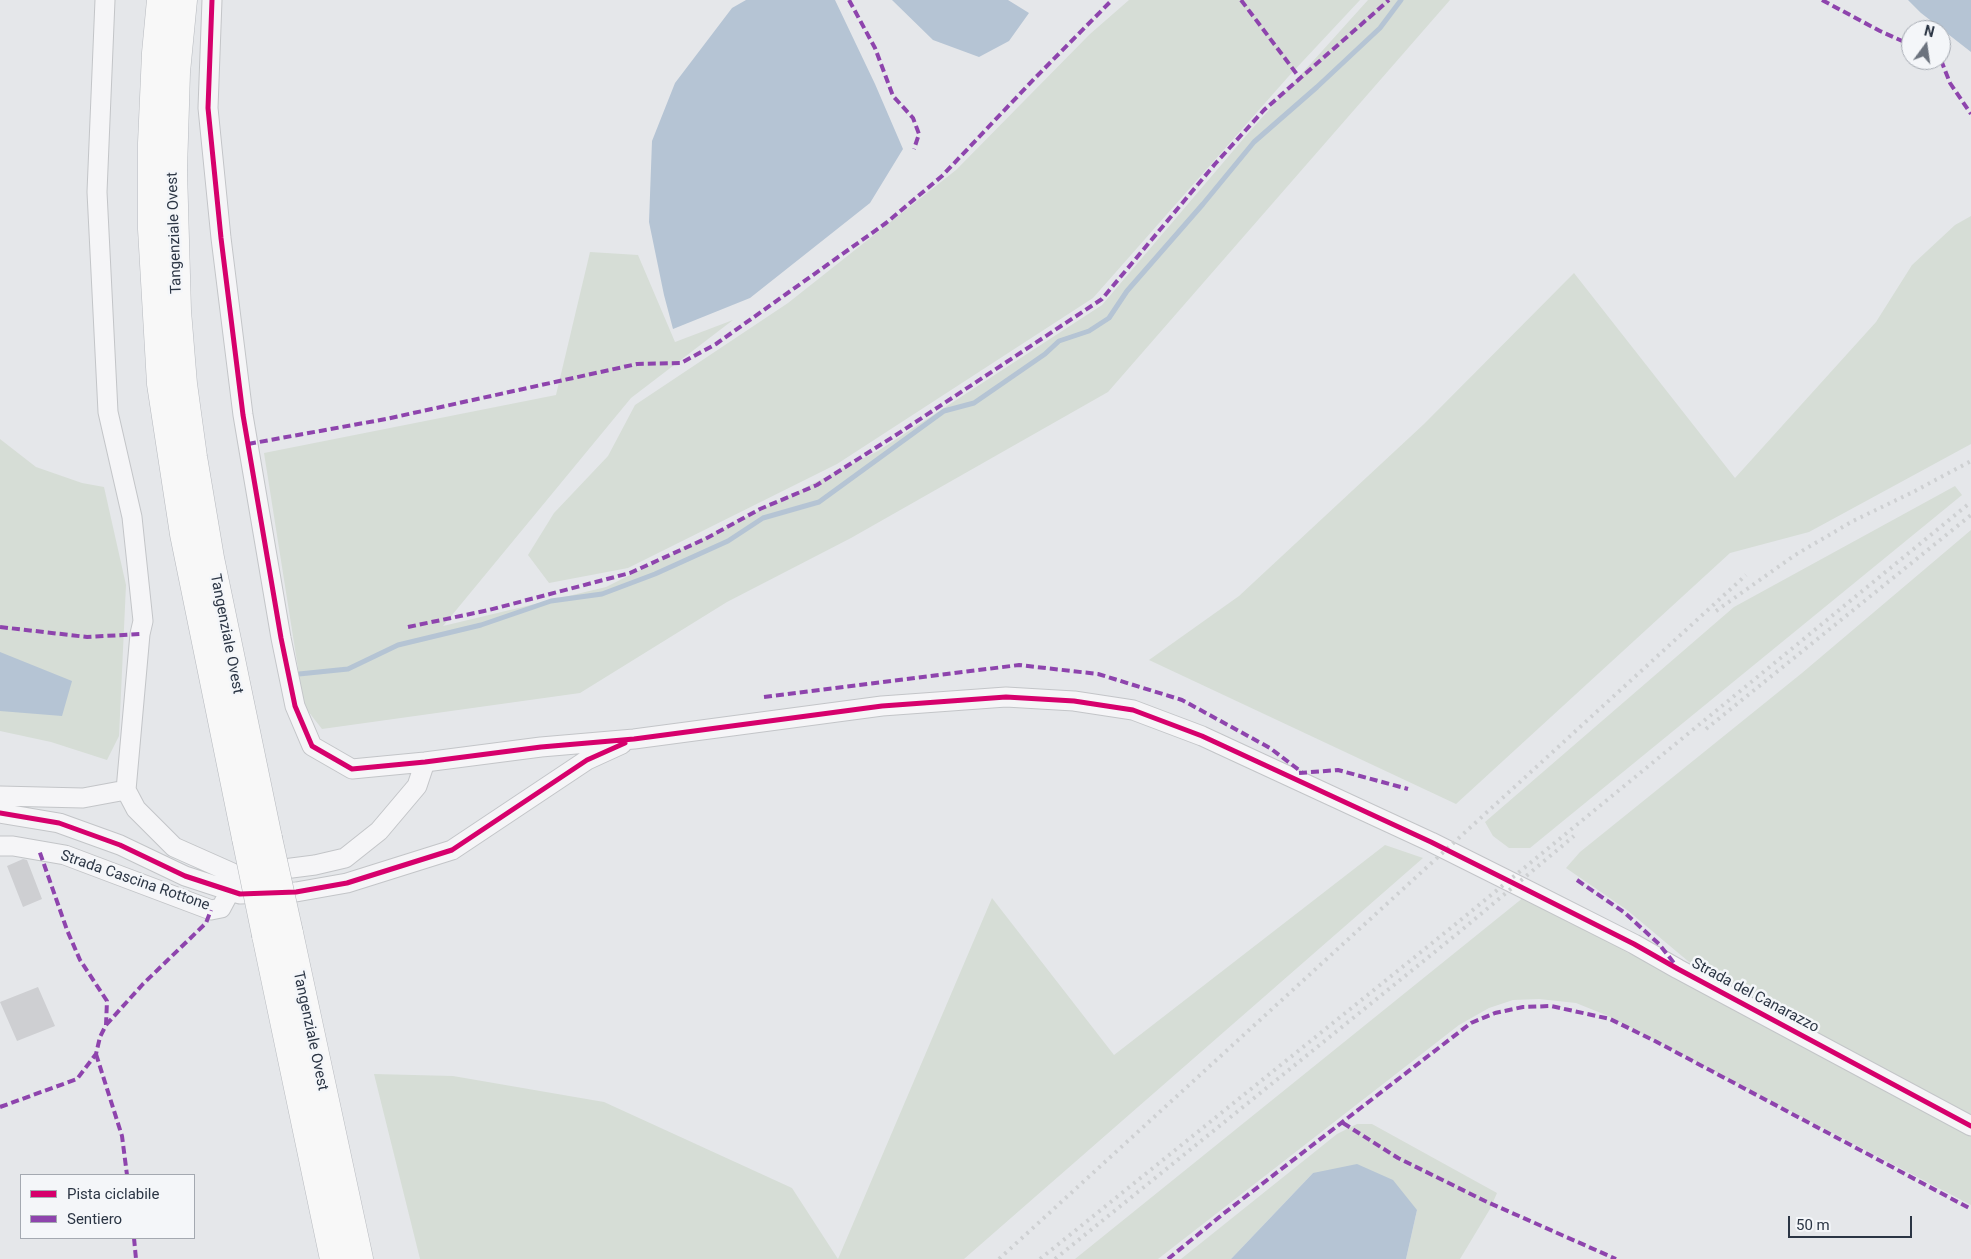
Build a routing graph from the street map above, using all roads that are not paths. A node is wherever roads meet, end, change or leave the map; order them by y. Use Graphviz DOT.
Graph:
graph roads {
  1 [pos="105,0"];
  2 [pos="161,0"];
  3 [pos="183,0"];
  4 [pos="212,0"];
  5 [pos="634,739"];
  6 [pos="540,747"];
  7 [pos="425,762"];
  8 [pos="564,775"];
  9 [pos="126,790"];
  10 [pos="0,796"];
  11 [pos="0,813"];
  12 [pos="257,838"];
  13 [pos="0,846"];
  14 [pos="315,865"];
  15 [pos="230,891"];
  16 [pos="296,892"];
  17 [pos="277,934"];
  18 [pos="1971,1126"];
  19 [pos="334,1259"];
  20 [pos="359,1259"];
  1 -- 9 [label="street"];
  2 -- 12 [label="highway, Tangenziale Ovest"];
  3 -- 12 [label="highway, Tangenziale Ovest"];
  4 -- 7 [label="street"];
  5 -- 6 [label="street"];
  5 -- 8 [label="street"];
  5 -- 18 [label="street, Strada del Canarazzo"];
  6 -- 7 [label="street"];
  6 -- 8 [label="street"];
  7 -- 14 [label="street"];
  8 -- 16 [label="street"];
  9 -- 10 [label="street"];
  9 -- 14 [label="street"];
  11 -- 15 [label="street"];
  12 -- 17 [label="highway, Tangenziale Ovest, bridge"];
  13 -- 15 [label="street, Strada Cascina Rottone"];
  14 -- 16 [label="street"];
  15 -- 16 [label="street"];
  17 -- 19 [label="highway, Tangenziale Ovest"];
  17 -- 20 [label="highway, Tangenziale Ovest"];
}
